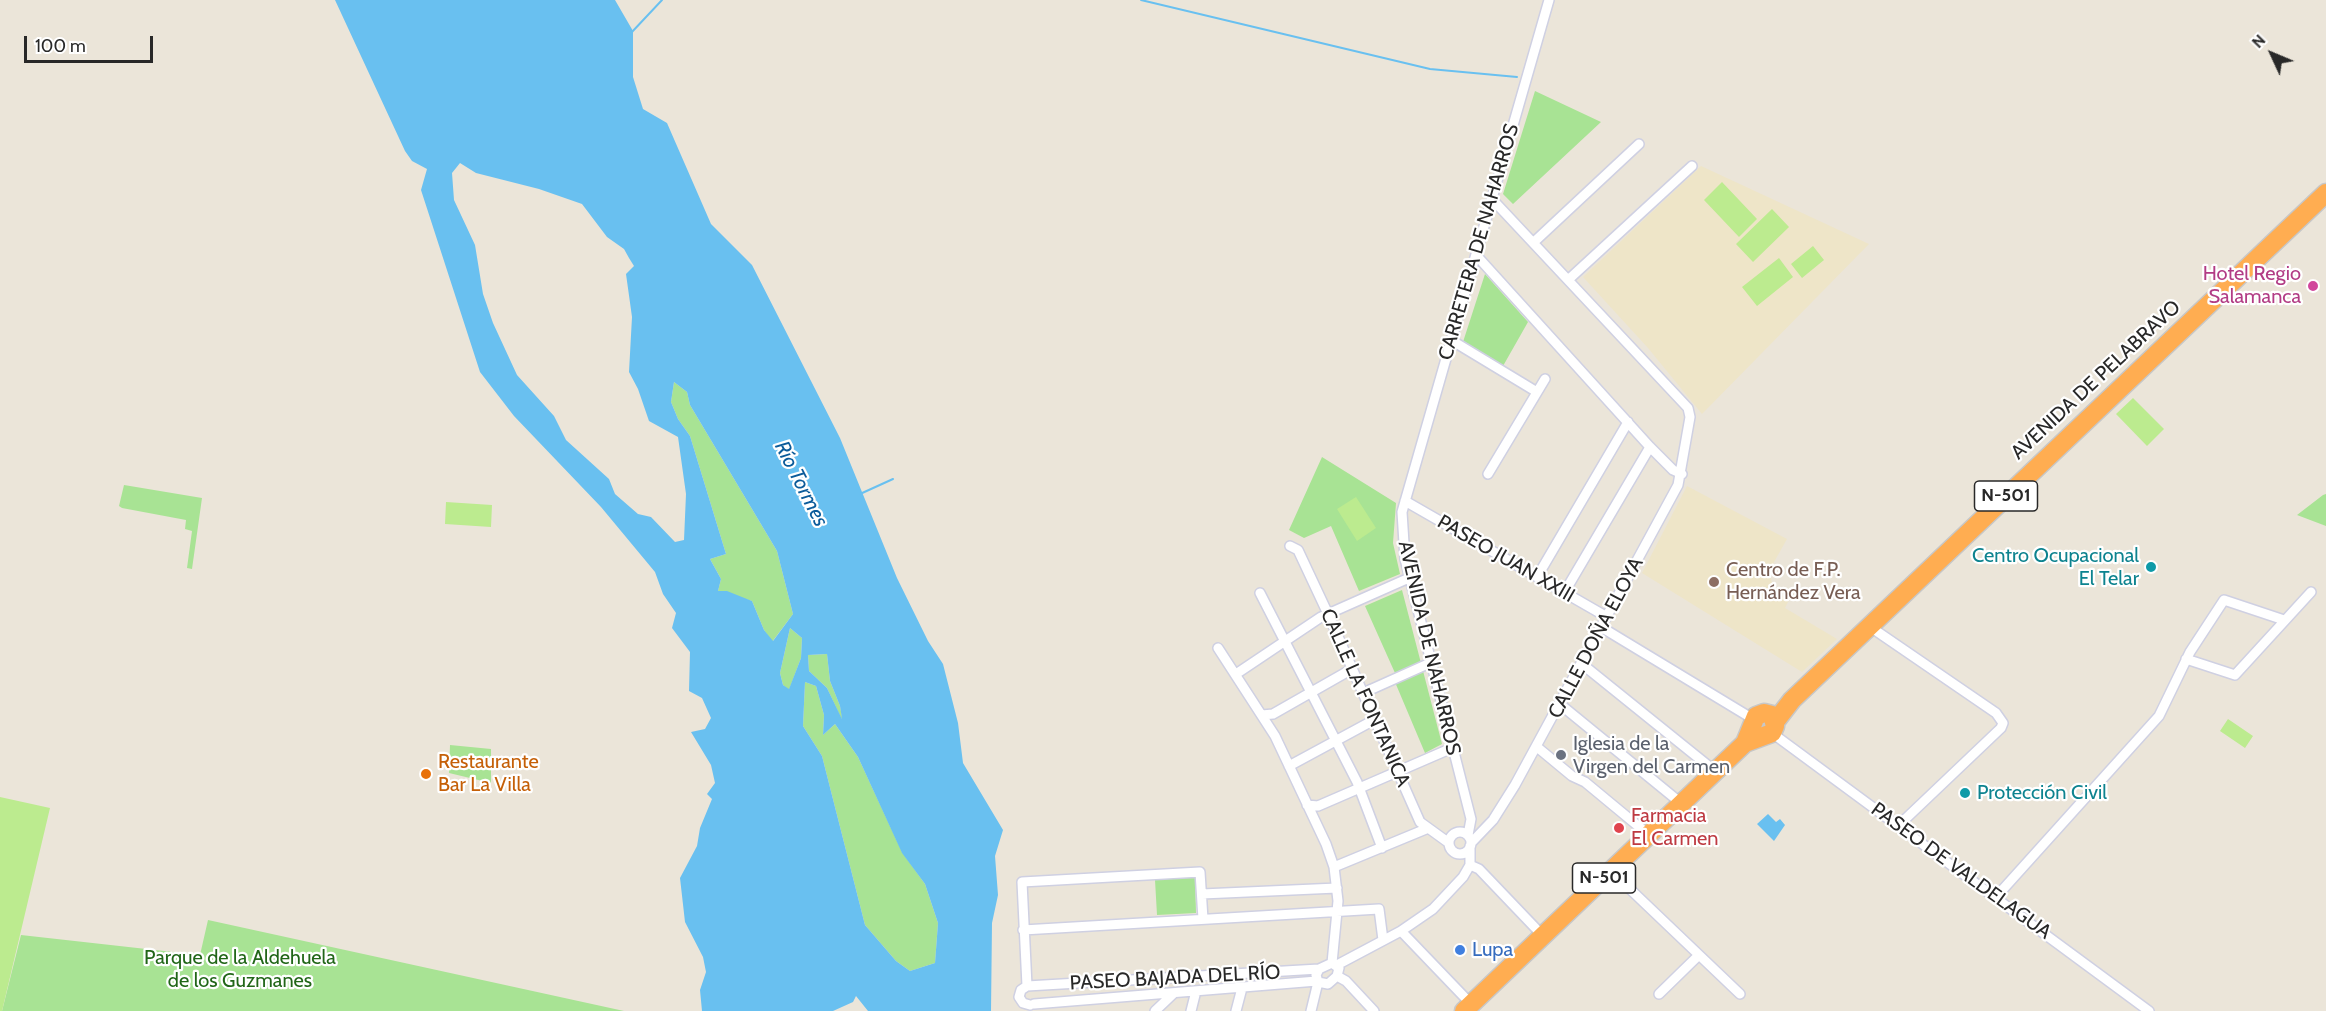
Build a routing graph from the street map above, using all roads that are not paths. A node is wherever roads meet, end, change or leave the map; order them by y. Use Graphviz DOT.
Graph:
graph roads {
  1 [pos="1549,0"];
  2 [pos="1639,144"];
  3 [pos="1692,165"];
  4 [pos="2326,193"];
  5 [pos="1492,199"];
  6 [pos="1534,242"];
  7 [pos="1476,255"];
  8 [pos="1568,280"];
  9 [pos="1451,340"];
  10 [pos="1545,379"];
  11 [pos="1537,392"];
  12 [pos="1628,422"];
  13 [pos="1650,447"];
  14 [pos="1488,474"];
  15 [pos="1682,474"];
  16 [pos="1409,485"];
  17 [pos="1405,501"];
  18 [pos="1290,546"];
  19 [pos="1537,577"];
  20 [pos="1409,578"];
  21 [pos="2311,592"];
  22 [pos="1260,593"];
  23 [pos="1564,593"];
  24 [pos="1329,614"];
  25 [pos="1607,617"];
  26 [pos="2284,620"];
  27 [pos="1869,626"];
  28 [pos="1601,627"];
  29 [pos="1285,641"];
  30 [pos="1218,648"];
  31 [pos="2186,659"];
  32 [pos="1430,663"];
  33 [pos="1582,664"];
  34 [pos="1352,669"];
  35 [pos="1236,674"];
  36 [pos="1312,691"];
  37 [pos="1363,693"];
  38 [pos="1561,705"];
  39 [pos="1262,716"];
  40 [pos="1374,720"];
  41 [pos="1764,725"];
  42 [pos="1336,741"];
  43 [pos="1537,747"];
  44 [pos="1452,748"];
  45 [pos="1289,766"];
  46 [pos="1397,772"];
  47 [pos="1716,772"];
  48 [pos="1358,789"];
  49 [pos="1682,804"];
  50 [pos="1307,806"];
  51 [pos="1468,811"];
  52 [pos="1899,825"];
  53 [pos="1426,829"];
  54 [pos="1458,832"];
  55 [pos="1649,835"];
  56 [pos="1470,842"];
  57 [pos="1449,843"];
  58 [pos="1382,848"];
  59 [pos="1458,853"];
  60 [pos="1470,865"];
  61 [pos="1334,867"];
  62 [pos="1611,872"];
  63 [pos="1462,878"];
  64 [pos="1337,888"];
  65 [pos="1202,894"];
  66 [pos="1996,897"];
  67 [pos="1338,912"];
  68 [pos="1203,919"];
  69 [pos="1023,930"];
  70 [pos="1401,931"];
  71 [pos="1543,936"];
  72 [pos="1383,939"];
  73 [pos="1699,956"];
  74 [pos="1334,964"];
  75 [pos="1319,969"];
  76 [pos="1337,976"];
  77 [pos="1321,982"];
  78 [pos="1029,987"];
  79 [pos="1242,987"];
  80 [pos="1196,991"];
  81 [pos="1174,993"];
  82 [pos="1659,994"];
  83 [pos="1740,994"];
  84 [pos="1032,1007"];
  85 [pos="1468,1008"];
  86 [pos="1155,1011"];
  87 [pos="1191,1011"];
  88 [pos="1236,1011"];
  89 [pos="1311,1011"];
  90 [pos="1317,1011"];
  91 [pos="1374,1011"];
  92 [pos="2150,1011"];
  1 -- 5 [label="street, CARRETERA DE NAHARROS"];
  2 -- 6 [label="street"];
  3 -- 8 [label="street"];
  4 -- 27 [label="highway, AVENIDA DE PELABRAVO / N-501"];
  5 -- 6 [label="street"];
  5 -- 7 [label="street, CARRETERA DE NAHARROS"];
  6 -- 8 [label="street"];
  7 -- 9 [label="street, CARRETERA DE NAHARROS"];
  7 -- 12 [label="street"];
  8 -- 15 [label="street, CALLE DOÑA ELOYA"];
  9 -- 11 [label="street"];
  9 -- 16 [label="street, CARRETERA DE NAHARROS"];
  10 -- 11 [label="street"];
  11 -- 14 [label="street"];
  12 -- 13 [label="street"];
  12 -- 19 [label="street"];
  13 -- 15 [label="street"];
  13 -- 23 [label="street"];
  15 -- 25 [label="street, CALLE DOÑA ELOYA"];
  16 -- 17 [label="street, AVENIDA DE NAHARROS"];
  17 -- 19 [label="street, PASEO JUAN XXIII"];
  17 -- 20 [label="street, AVENIDA DE NAHARROS"];
  18 -- 24 [label="street, CALLE LA FONTANICA"];
  19 -- 23 [label="street, PASEO JUAN XXIII"];
  20 -- 24 [label="street"];
  20 -- 32 [label="street, AVENIDA DE NAHARROS"];
  21 -- 26 [label="street"];
  22 -- 29 [label="street"];
  23 -- 25 [label="street, PASEO JUAN XXIII"];
  24 -- 29 [label="street"];
  24 -- 34 [label="street, CALLE LA FONTANICA"];
  25 -- 28 [label="street, CALLE DOÑA ELOYA"];
  26 -- 31 [label="street"];
  26 -- 31 [label="street"];
  27 -- 41 [label="highway, AVENIDA DE PELABRAVO / N-501"];
  27 -- 52 [label="street"];
  28 -- 33 [label="street, CALLE DOÑA ELOYA"];
  28 -- 41 [label="street"];
  29 -- 35 [label="street"];
  29 -- 36 [label="street"];
  30 -- 35 [label="street"];
  31 -- 66 [label="street"];
  32 -- 37 [label="street"];
  32 -- 44 [label="street, AVENIDA DE NAHARROS"];
  33 -- 38 [label="street, CALLE DOÑA ELOYA"];
  33 -- 47 [label="street"];
  34 -- 36 [label="street"];
  34 -- 37 [label="street, CALLE LA FONTANICA"];
  35 -- 39 [label="street"];
  36 -- 39 [label="street"];
  36 -- 42 [label="street"];
  37 -- 40 [label="street, CALLE LA FONTANICA"];
  38 -- 43 [label="street, CALLE DOÑA ELOYA"];
  38 -- 49 [label="street"];
  39 -- 45 [label="street"];
  40 -- 42 [label="street"];
  40 -- 46 [label="street, CALLE LA FONTANICA"];
  41 -- 47 [label="highway, N-501"];
  41 -- 52 [label="street, PASEO DE VALDELAGUA"];
  42 -- 45 [label="street"];
  42 -- 48 [label="street"];
  43 -- 55 [label="street"];
  43 -- 56 [label="street, CALLE DOÑA ELOYA"];
  44 -- 46 [label="street"];
  44 -- 51 [label="street, AVENIDA DE NAHARROS"];
  45 -- 50 [label="street"];
  46 -- 48 [label="street"];
  46 -- 53 [label="street, CALLE LA FONTANICA"];
  47 -- 49 [label="highway, N-501"];
  48 -- 50 [label="street"];
  48 -- 58 [label="street"];
  49 -- 55 [label="highway, N-501"];
  50 -- 61 [label="street"];
  51 -- 54 [label="street"];
  51 -- 56 [label="street, AVENIDA DE NAHARROS"];
  52 -- 66 [label="street, PASEO DE VALDELAGUA"];
  53 -- 57 [label="street, CALLE LA FONTANICA"];
  53 -- 58 [label="street"];
  54 -- 56 [label="street"];
  54 -- 57 [label="street"];
  55 -- 62 [label="highway, N-501"];
  56 -- 59 [label="street"];
  56 -- 60 [label="street, AVENIDA DE NAHARROS"];
  57 -- 59 [label="street"];
  58 -- 61 [label="street"];
  59 -- 63 [label="street"];
  60 -- 63 [label="street"];
  60 -- 71 [label="street"];
  61 -- 64 [label="street"];
  62 -- 71 [label="highway, N-501"];
  62 -- 73 [label="street"];
  63 -- 70 [label="street"];
  64 -- 65 [label="street"];
  64 -- 67 [label="street"];
  65 -- 68 [label="street"];
  65 -- 69 [label="street"];
  66 -- 92 [label="street, PASEO DE VALDELAGUA"];
  67 -- 68 [label="street"];
  67 -- 72 [label="street"];
  67 -- 74 [label="street"];
  68 -- 69 [label="street"];
  69 -- 78 [label="street"];
  70 -- 72 [label="street"];
  70 -- 85 [label="street"];
  71 -- 85 [label="highway, N-501"];
  72 -- 74 [label="street"];
  73 -- 82 [label="street"];
  73 -- 83 [label="street"];
  74 -- 75 [label="street"];
  74 -- 76 [label="street"];
  75 -- 77 [label="street"];
  75 -- 78 [label="street, PASEO BAJADA DEL RÍO"];
  76 -- 77 [label="street"];
  76 -- 91 [label="street"];
  77 -- 79 [label="street, PASEO BAJADA DEL RÍO"];
  77 -- 89 [label="street"];
  77 -- 90 [label="street"];
  78 -- 84 [label="street"];
  78 -- 84 [label="street"];
  79 -- 80 [label="street, PASEO BAJADA DEL RÍO"];
  79 -- 88 [label="street"];
  80 -- 81 [label="street, PASEO BAJADA DEL RÍO"];
  80 -- 87 [label="street"];
  81 -- 84 [label="street, PASEO BAJADA DEL RÍO"];
  81 -- 86 [label="street"];
}
